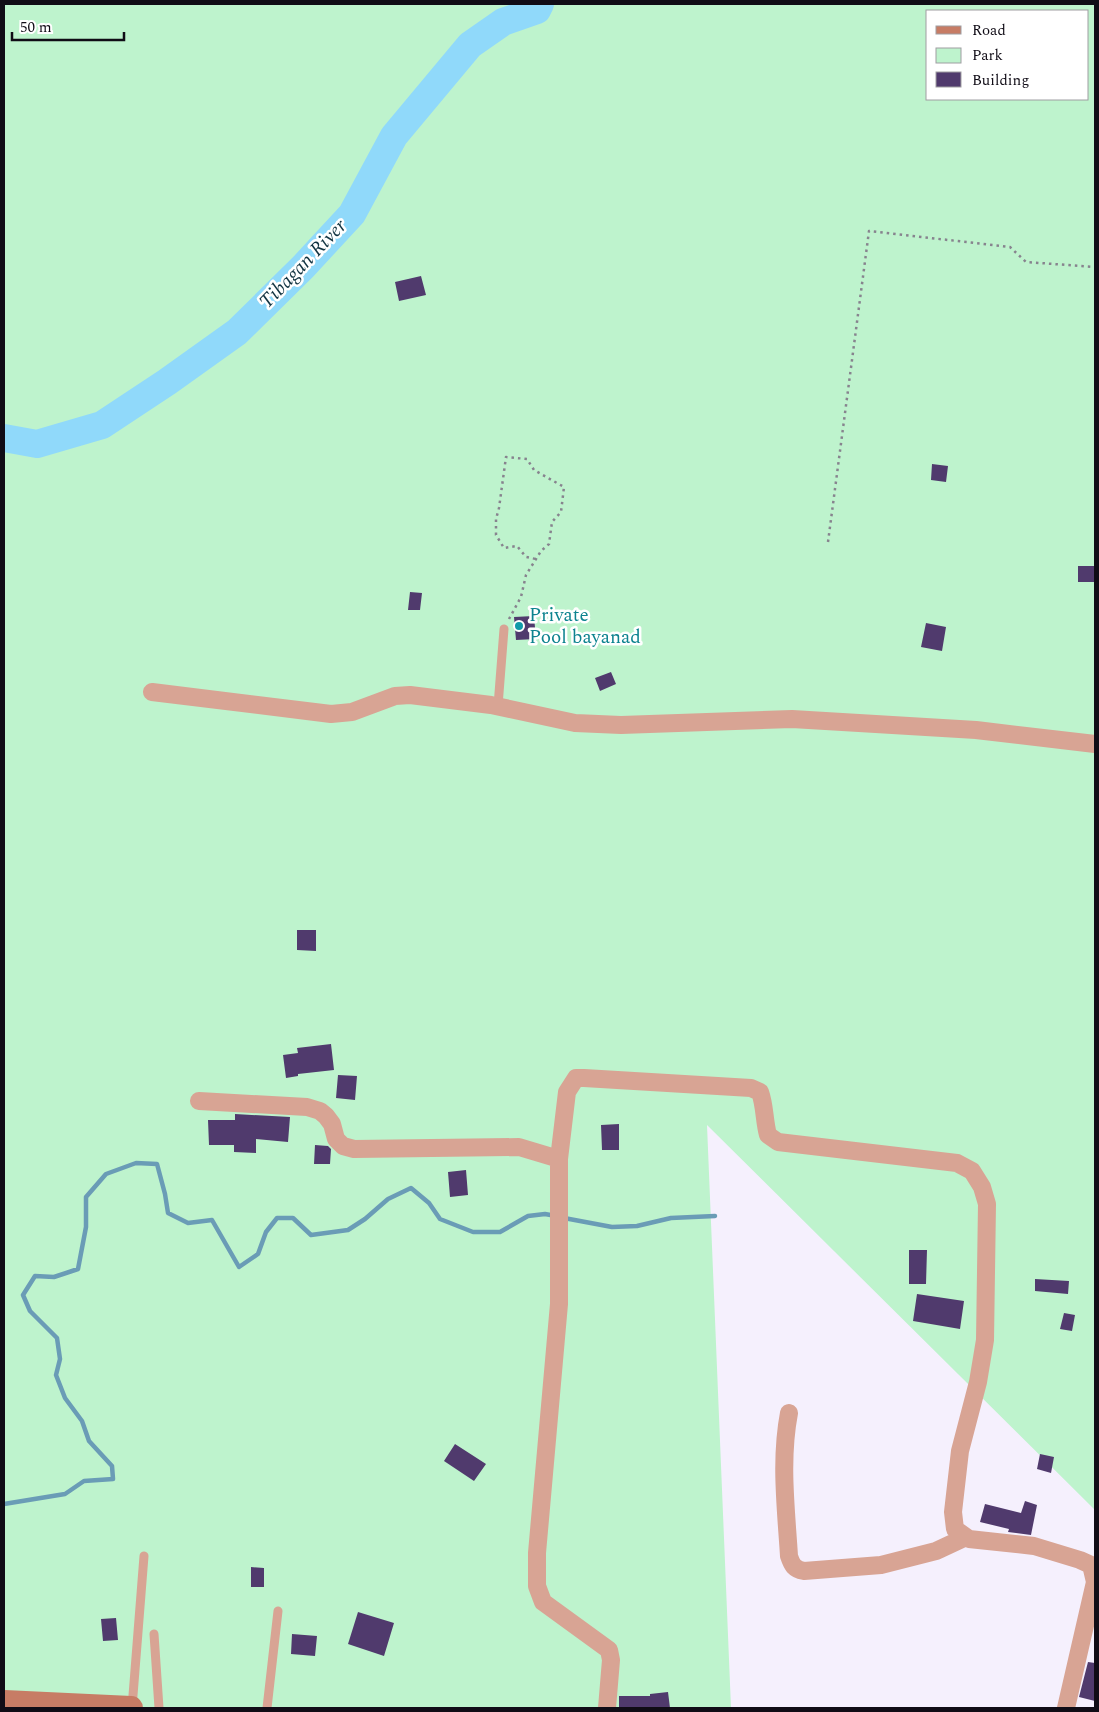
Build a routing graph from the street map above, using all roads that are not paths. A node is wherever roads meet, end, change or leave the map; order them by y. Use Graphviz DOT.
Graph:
graph roads {
  1 [pos="504,629"];
  2 [pos="152,692"];
  3 [pos="498,706"];
  4 [pos="1095,744"];
  5 [pos="199,1100"];
  6 [pos="559,1159"];
  7 [pos="789,1413"];
  8 [pos="966,1537"];
  9 [pos="144,1556"];
  10 [pos="278,1610"];
  11 [pos="154,1634"];
  12 [pos="4,1702"];
  13 [pos="132,1708"];
  14 [pos="159,1708"];
  15 [pos="267,1708"];
  16 [pos="607,1708"];
  17 [pos="1066,1708"];
  1 -- 3 [label="lane"];
  2 -- 3 [label="street"];
  3 -- 4 [label="street"];
  5 -- 6 [label="street"];
  6 -- 8 [label="street"];
  6 -- 16 [label="street"];
  7 -- 8 [label="street"];
  8 -- 17 [label="street"];
  9 -- 13 [label="lane"];
  10 -- 15 [label="lane"];
  11 -- 14 [label="lane"];
  12 -- 13 [label="street"];
}
